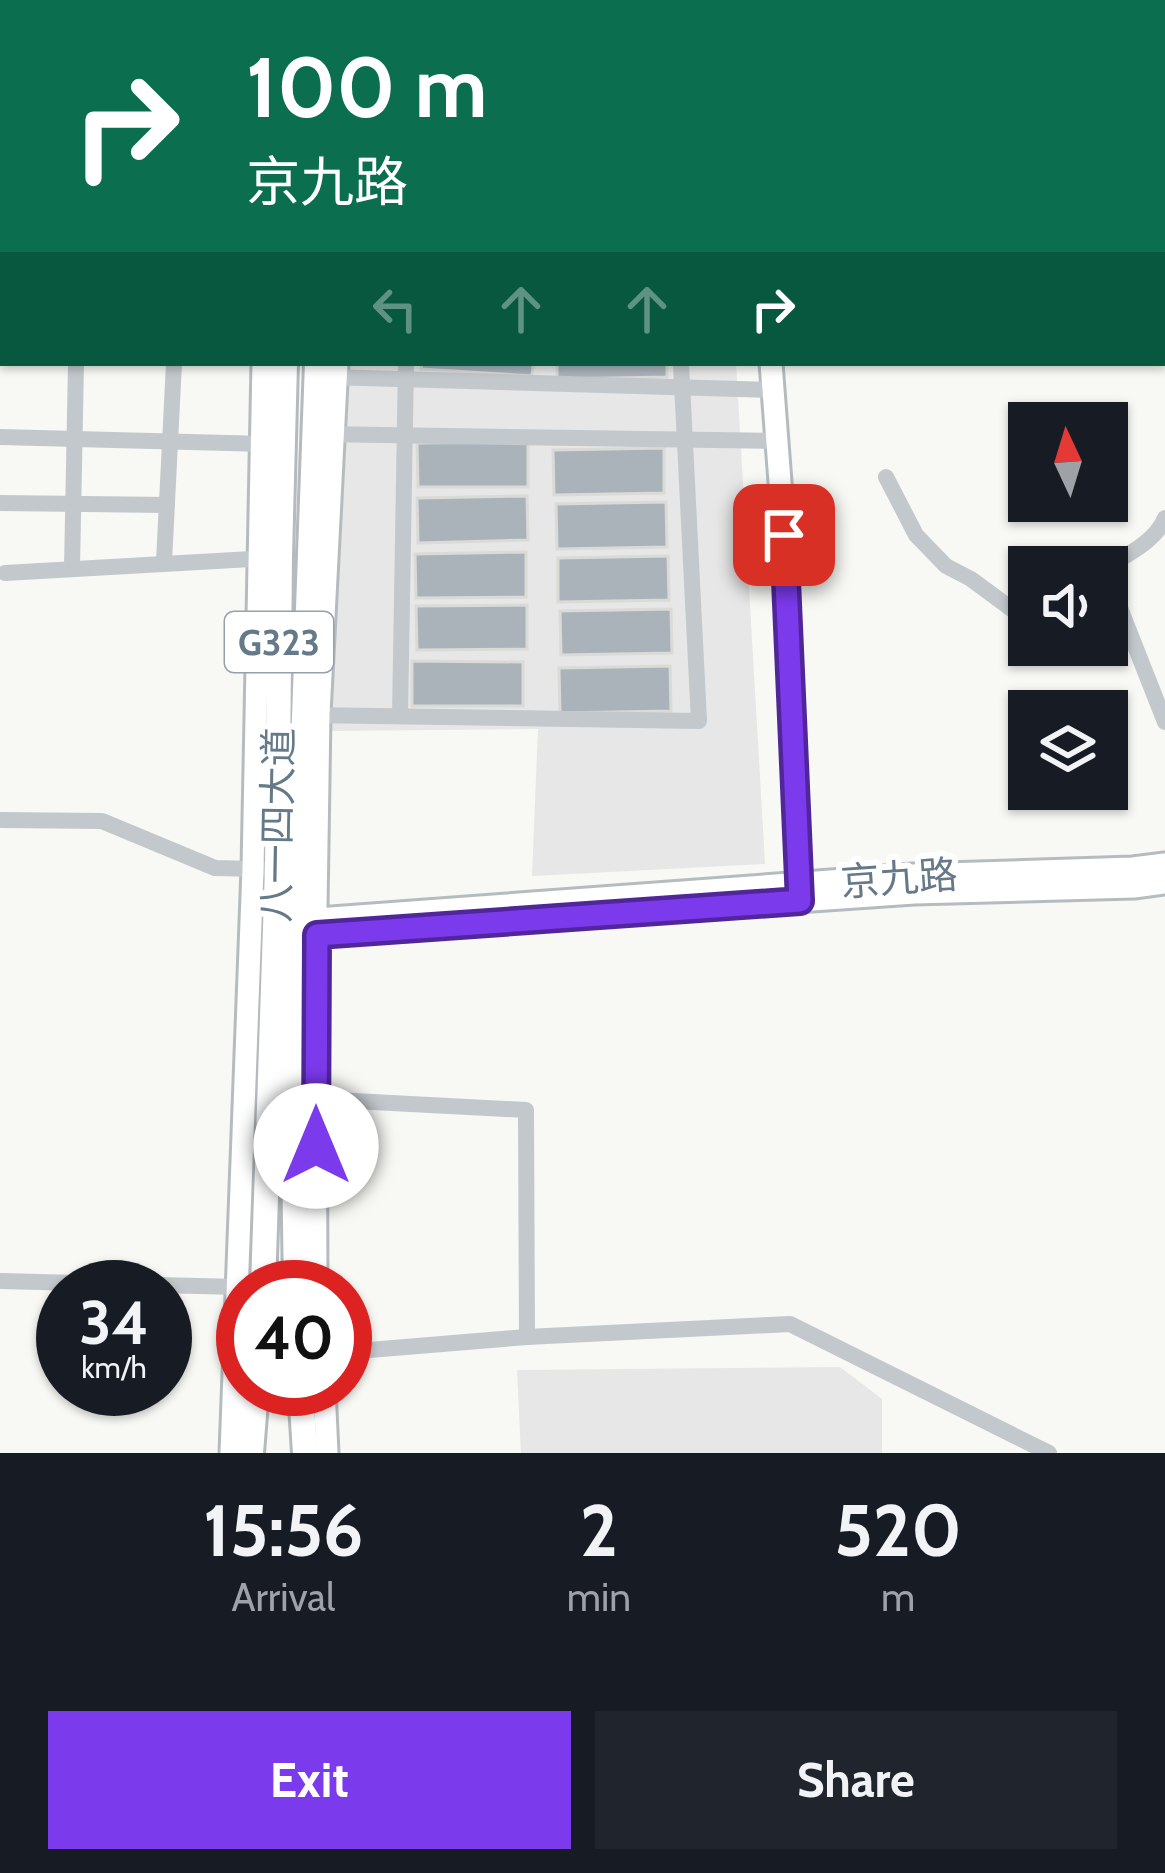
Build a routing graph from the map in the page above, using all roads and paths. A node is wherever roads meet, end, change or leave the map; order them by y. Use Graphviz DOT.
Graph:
graph roads {
  1 [pos="76,366"];
  2 [pos="174,366"];
  3 [pos="263,366"];
  4 [pos="285,366"];
  5 [pos="681,366"];
  6 [pos="771,366"];
  7 [pos="327,370"];
  8 [pos="406,371"];
  9 [pos="682,388"];
  10 [pos="772,390"];
  11 [pos="325,434"];
  12 [pos="405,436"];
  13 [pos="0,437"];
  14 [pos="74,439"];
  15 [pos="684,440"];
  16 [pos="776,441"];
  17 [pos="170,442"];
  18 [pos="273,444"];
  19 [pos="886,477"];
  20 [pos="0,503"];
  21 [pos="73,504"];
  22 [pos="167,505"];
  23 [pos="1165,518"];
  24 [pos="1128,555"];
  25 [pos="270,557"];
  26 [pos="164,562"];
  27 [pos="72,568"];
  28 [pos="5,573"];
  29 [pos="1008,606"];
  30 [pos="1128,626"];
  31 [pos="311,715"];
  32 [pos="400,716"];
  33 [pos="1165,722"];
  34 [pos="0,820"];
  35 [pos="1165,864"];
  36 [pos="265,868"];
  37 [pos="1165,883"];
  38 [pos="800,893"];
  39 [pos="296,928"];
  40 [pos="316,1099"];
  41 [pos="258,1260"];
  42 [pos="260,1260"];
  43 [pos="295,1260"];
  44 [pos="316,1260"];
  45 [pos="0,1281"];
  46 [pos="216,1281"];
  47 [pos="527,1336"];
  48 [pos="372,1350"];
  49 [pos="237,1416"];
  50 [pos="256,1416"];
  51 [pos="261,1416"];
  52 [pos="290,1416"];
  53 [pos="303,1416"];
  54 [pos="325,1416"];
  55 [pos="231,1453"];
  56 [pos="251,1453"];
  57 [pos="262,1453"];
  58 [pos="289,1453"];
  59 [pos="305,1453"];
  60 [pos="327,1453"];
  61 [pos="1049,1453"];
  1 -- 14 [label="street"];
  2 -- 17 [label="street"];
  3 -- 18 [label="street"];
  4 -- 18 [label="main road, 八一四大道 / G323"];
  5 -- 9 [label="street"];
  6 -- 10 [label="street"];
  7 -- 8 [label="street"];
  7 -- 11 [label="main road, 八一四大道 / G323"];
  8 -- 9 [label="street"];
  8 -- 12 [label="street"];
  9 -- 10 [label="street"];
  9 -- 15 [label="street"];
  10 -- 16 [label="street"];
  11 -- 12 [label="street"];
  11 -- 31 [label="main road, 八一四大道 / G323"];
  12 -- 15 [label="street"];
  12 -- 32 [label="street"];
  13 -- 14 [label="street"];
  14 -- 17 [label="street"];
  14 -- 21 [label="street"];
  15 -- 16 [label="street"];
  15 -- 32 [label="street"];
  16 -- 38 [label="street"];
  17 -- 18 [label="street"];
  17 -- 22 [label="street"];
  18 -- 25 [label="main road, 八一四大道 / G323"];
  19 -- 29 [label="street"];
  20 -- 21 [label="street"];
  21 -- 22 [label="street"];
  21 -- 27 [label="street"];
  22 -- 26 [label="street"];
  23 -- 24 [label="street"];
  25 -- 26 [label="street"];
  25 -- 36 [label="main road, 八一四大道 / G323"];
  26 -- 27 [label="street"];
  27 -- 28 [label="street"];
  30 -- 33 [label="street"];
  31 -- 32 [label="street"];
  31 -- 39 [label="main road, 八一四大道 / G323"];
  34 -- 36 [label="street"];
  35 -- 38 [label="street, 京九路"];
  36 -- 39 [label="main road, 八一四大道 / G323"];
  36 -- 41 [label="street"];
  37 -- 38 [label="street, 京九路"];
  38 -- 39 [label="street, 京九路"];
  39 -- 40 [label="street"];
  39 -- 42 [label="main road, 八一四大道"];
  39 -- 43 [label="main road, 八一四大道"];
  40 -- 44 [label="street"];
  40 -- 47 [label="street"];
  45 -- 46 [label="street"];
  47 -- 48 [label="street"];
  47 -- 61 [label="street"];
  49 -- 55 [label="street"];
  50 -- 56 [label="main road"];
  51 -- 57 [label="main road"];
  52 -- 58 [label="main road"];
  53 -- 59 [label="main road"];
  54 -- 60 [label="street"];
}
